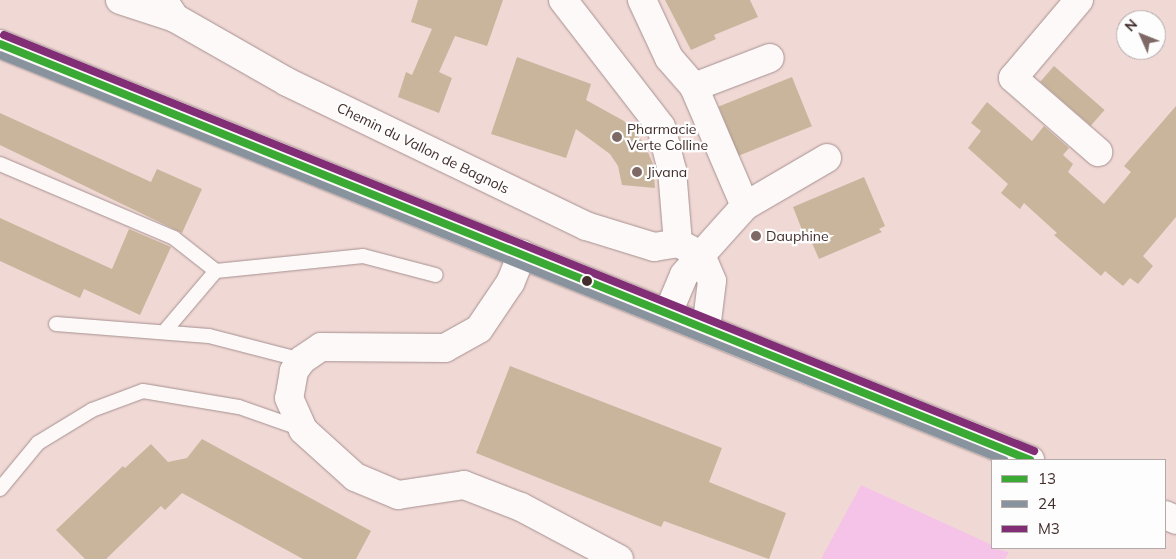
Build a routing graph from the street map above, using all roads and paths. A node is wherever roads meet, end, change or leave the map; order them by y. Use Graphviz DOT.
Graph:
graph roads {
  1 [pos="120,0"];
  2 [pos="563,0"];
  3 [pos="642,0"];
  4 [pos="1079,0"];
  5 [pos="169,9"];
  6 [pos="0,44"];
  7 [pos="770,58"];
  8 [pos="694,87"];
  9 [pos="1098,152"];
  10 [pos="827,158"];
  11 [pos="0,164"];
  12 [pos="745,206"];
  13 [pos="689,249"];
  14 [pos="522,254"];
  15 [pos="216,271"];
  16 [pos="436,275"];
  17 [pos="668,313"];
  18 [pos="56,324"];
  19 [pos="706,328"];
  20 [pos="164,332"];
  21 [pos="302,360"];
  22 [pos="303,430"];
  23 [pos="1028,459"];
  24 [pos="0,489"];
  25 [pos="619,559"];
  1 -- 5 [label="street, Chemin du Vallon de Bagnols"];
  2 -- 13 [label="street"];
  3 -- 8 [label="street"];
  4 -- 9 [label="street"];
  5 -- 13 [label="street, Chemin du Vallon de Bagnols"];
  6 -- 14 [label="street"];
  7 -- 8 [label="street"];
  8 -- 12 [label="street"];
  10 -- 12 [label="street"];
  11 -- 15 [label="lane"];
  12 -- 13 [label="street"];
  13 -- 17 [label="street"];
  13 -- 19 [label="street"];
  14 -- 17 [label="street"];
  14 -- 21 [label="street"];
  15 -- 16 [label="lane"];
  15 -- 20 [label="lane"];
  17 -- 19 [label="street"];
  18 -- 20 [label="lane"];
  19 -- 23 [label="street"];
  20 -- 21 [label="lane"];
  21 -- 22 [label="street"];
  22 -- 24 [label="lane"];
  22 -- 25 [label="street"];
}
